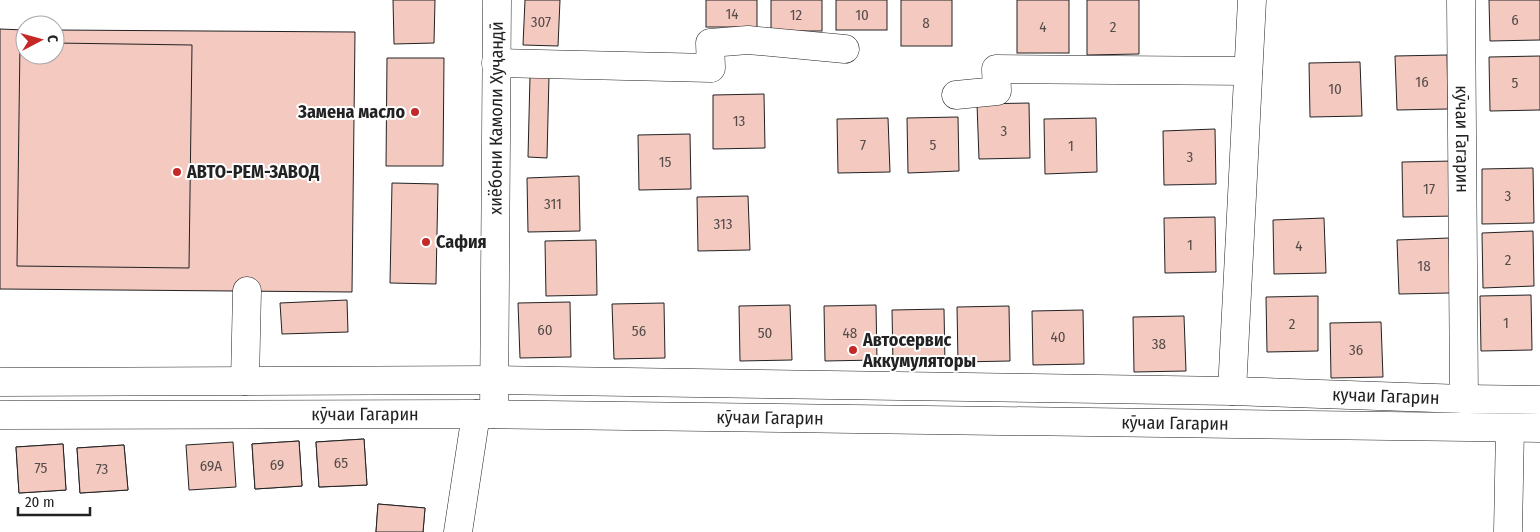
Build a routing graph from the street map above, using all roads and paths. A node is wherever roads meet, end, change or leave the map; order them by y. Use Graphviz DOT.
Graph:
graph roads {
  1 [pos="480,0"];
  2 [pos="497,0"];
  3 [pos="1252,0"];
  4 [pos="1462,0"];
  5 [pos="845,49"];
  6 [pos="496,63"];
  7 [pos="1248,70"];
  8 [pos="956,95"];
  9 [pos="247,290"];
  10 [pos="485,380"];
  11 [pos="0,382"];
  12 [pos="245,382"];
  13 [pos="1232,391"];
  14 [pos="1464,399"];
  15 [pos="1540,400"];
  16 [pos="0,414"];
  17 [pos="485,414"];
  18 [pos="1510,428"];
  19 [pos="1540,428"];
  20 [pos="458,532"];
  21 [pos="1508,532"];
  1 -- 10 [label="main road, хиёбони Камоли Хуҷандӣ"];
  2 -- 6 [label="main road, хиёбони Камоли Хуҷандӣ"];
  3 -- 7 [label="main road"];
  4 -- 14 [label="main road, кӯчаи Гагарин"];
  5 -- 6 [label="main road"];
  6 -- 10 [label="main road, хиёбони Камоли Хуҷандӣ"];
  7 -- 8 [label="main road"];
  7 -- 13 [label="main road"];
  9 -- 12 [label="main road"];
  10 -- 12 [label="main road, кӯчаи Гагарин"];
  10 -- 13 [label="main road, кӯчаи Гагарин"];
  10 -- 17 [label="main road, хиёбони Камоли Хуҷандӣ"];
  11 -- 12 [label="main road, кӯчаи Гагарин"];
  13 -- 14 [label="main road, кучаи Гагарин"];
  14 -- 15 [label="main road, кучаи Гагарин"];
  16 -- 17 [label="main road, кӯчаи Гагарин"];
  17 -- 18 [label="main road, кӯчаи Гагарин"];
  17 -- 20 [label="main road, хиёбони Камоли Хуҷандӣ"];
  18 -- 19 [label="main road, кӯчаи Гагарин"];
  18 -- 21 [label="main road"];
}
